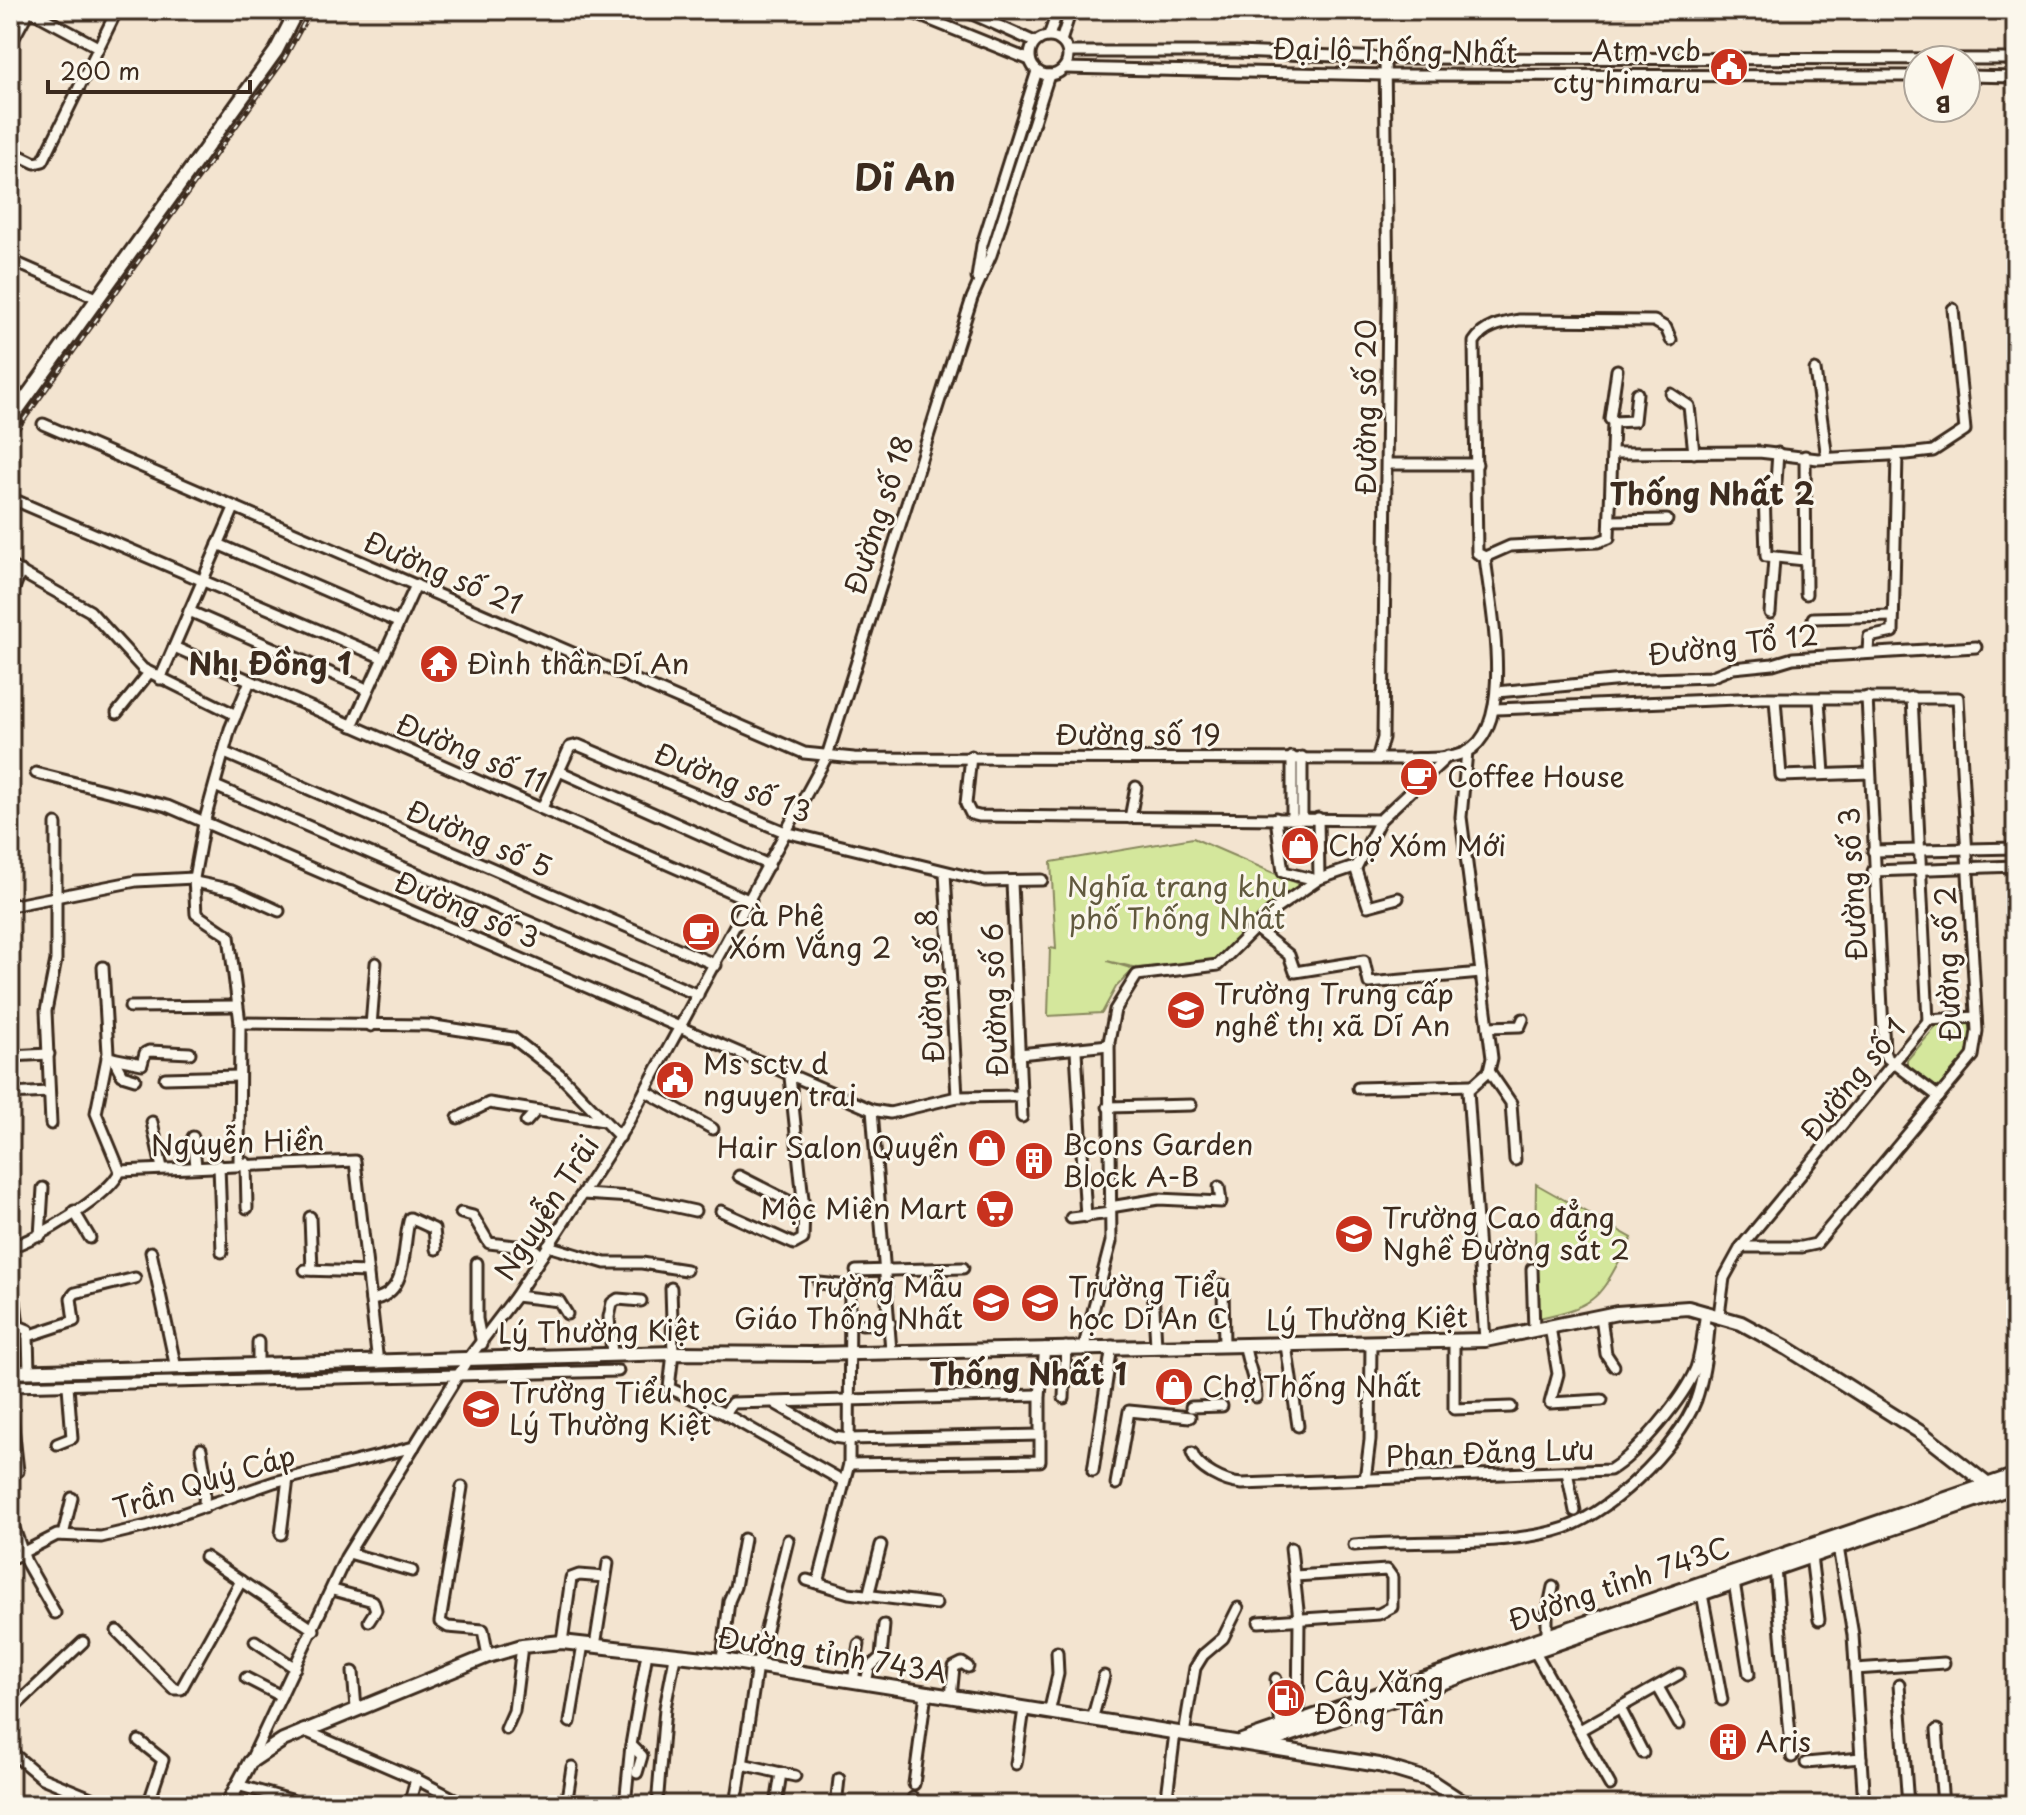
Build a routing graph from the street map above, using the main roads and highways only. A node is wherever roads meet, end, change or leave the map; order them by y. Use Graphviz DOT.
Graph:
graph roads {
  1 [pos="297,10"];
  2 [pos="10,420"];
  3 [pos="10,1372"];
  4 [pos="2016,1475"];
  5 [pos="2016,1486"];
  6 [pos="1992,1488"];
  7 [pos="1280,1731"];
  8 [pos="1239,1742"];
  9 [pos="1260,1745"];
  10 [pos="1288,1750"];
  11 [pos="227,1805"];
  12 [pos="1466,1805"];
  1 -- 2 [label="main road"];
  3 -- 6 [label="main road, Lý Thường Kiệt"];
  4 -- 6 [label="main road, Đường tỉnh 743C"];
  5 -- 6 [label="main road, Đường tỉnh 743C"];
  6 -- 7 [label="main road, Đường tỉnh 743C"];
  6 -- 7 [label="main road, Đường tỉnh 743C"];
  7 -- 8 [label="main road, Đường tỉnh 743C"];
  7 -- 9 [label="main road, Đường tỉnh 743C"];
  7 -- 10 [label="main road"];
  8 -- 9 [label="main road, Đường tỉnh 743A"];
  8 -- 11 [label="main road, Đường tỉnh 743A"];
  9 -- 10 [label="main road, Đường tỉnh 743A"];
  10 -- 12 [label="main road, Đường tỉnh 743A"];
}
